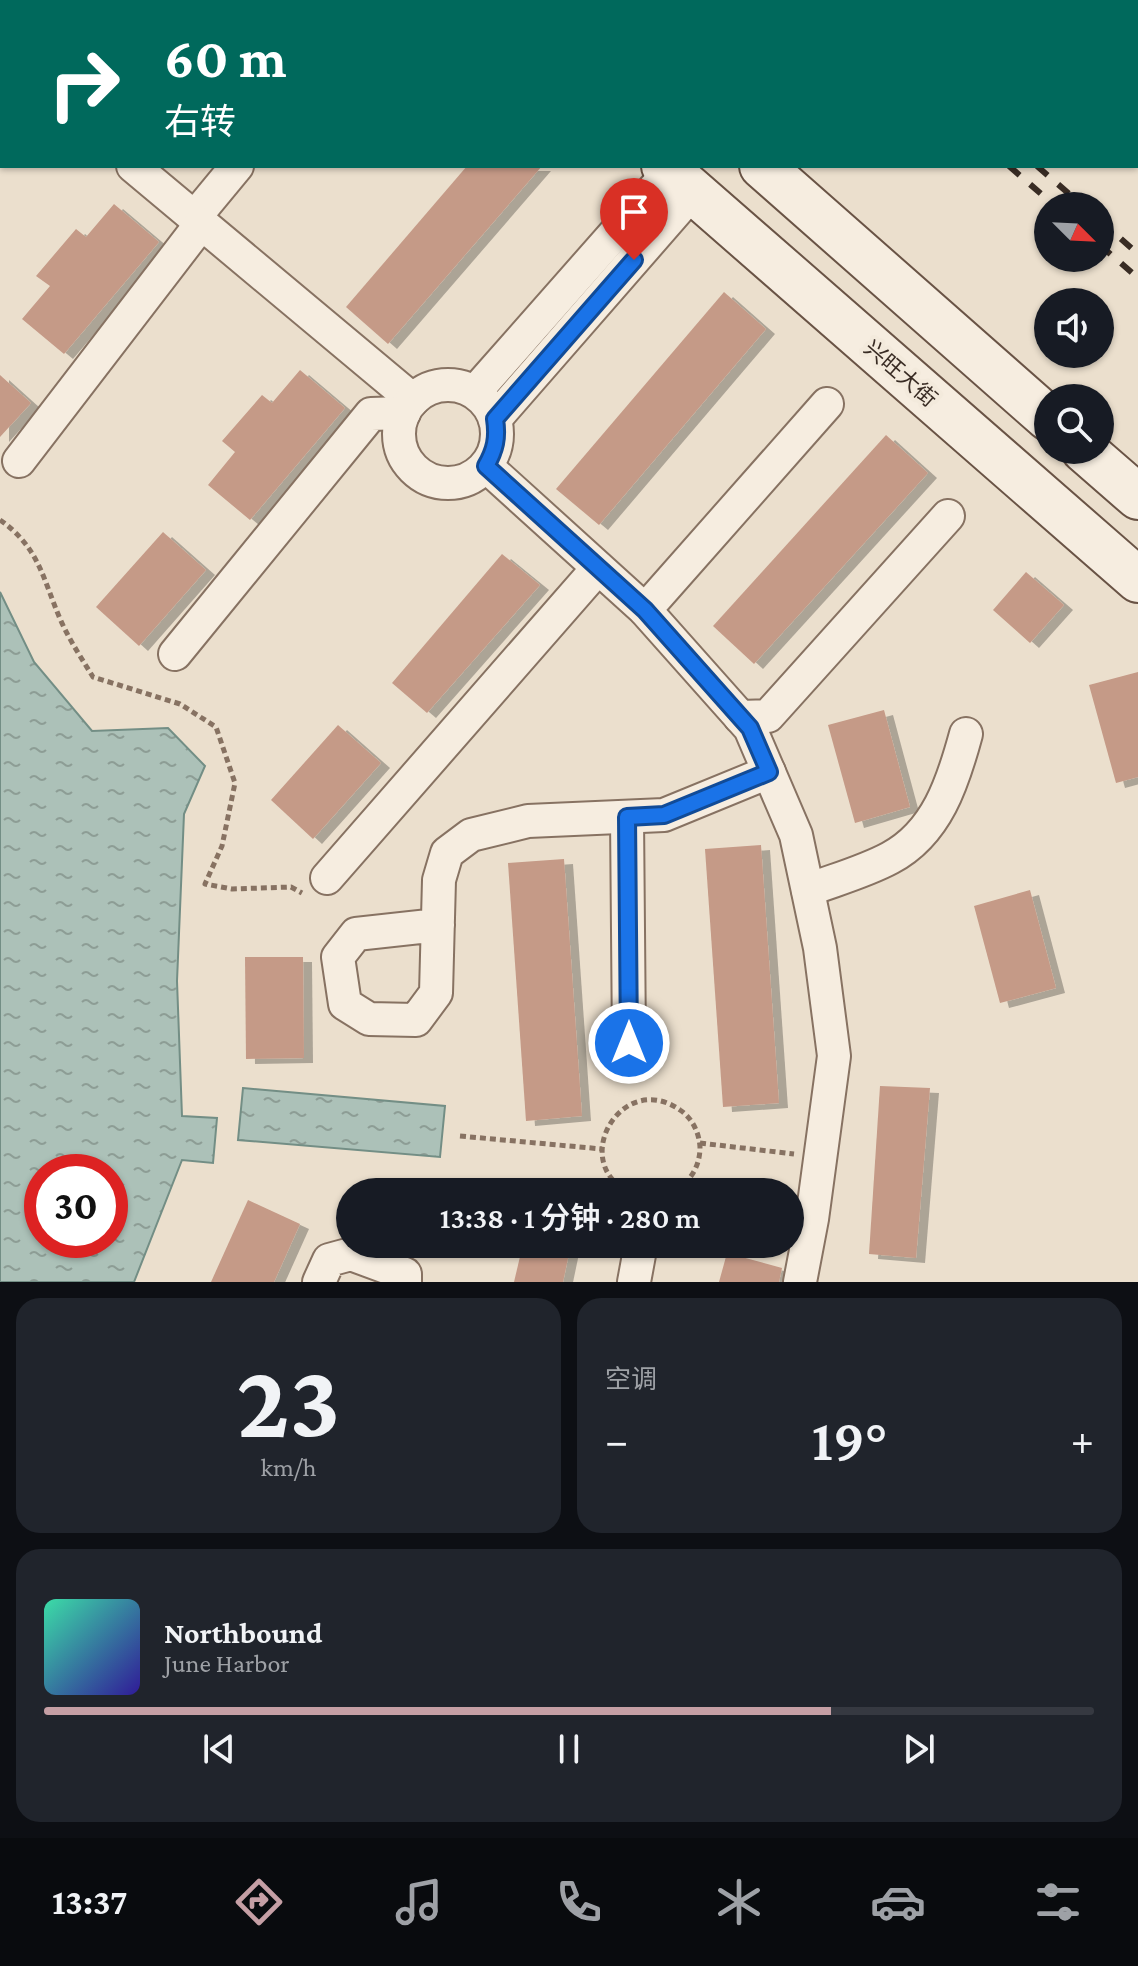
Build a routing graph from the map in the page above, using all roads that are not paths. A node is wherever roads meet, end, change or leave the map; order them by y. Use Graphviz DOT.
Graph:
graph roads {
  1 [pos="135,168"];
  2 [pos="236,168"];
  3 [pos="764,168"];
  4 [pos="676,176"];
  5 [pos="198,221"];
  6 [pos="475,392"];
  7 [pos="827,404"];
  8 [pos="1034,406"];
  9 [pos="408,407"];
  10 [pos="495,419"];
  11 [pos="19,461"];
  12 [pos="1100,464"];
  13 [pos="486,466"];
  14 [pos="1138,497"];
  15 [pos="948,516"];
  16 [pos="598,568"];
  17 [pos="1138,580"];
  18 [pos="645,610"];
  19 [pos="175,654"];
  20 [pos="740,717"];
  21 [pos="966,734"];
  22 [pos="769,772"];
  23 [pos="627,817"];
  24 [pos="319,889"];
  25 [pos="808,890"];
  26 [pos="438,925"];
  27 [pos="629,1043"];
  28 [pos="638,1258"];
  29 [pos="319,1282"];
  30 [pos="405,1282"];
  31 [pos="634,1282"];
  32 [pos="800,1282"];
  1 -- 5 [label="street"];
  2 -- 5 [label="street"];
  3 -- 8 [label="main road"];
  4 -- 6 [label="street"];
  4 -- 10 [label="street"];
  4 -- 17 [label="main road, 兴旺大街"];
  5 -- 9 [label="street"];
  5 -- 11 [label="street"];
  6 -- 9 [label="street"];
  6 -- 10 [label="street"];
  7 -- 18 [label="street"];
  9 -- 13 [label="street"];
  9 -- 19 [label="street"];
  10 -- 13 [label="street"];
  12 -- 14 [label="main road"];
  13 -- 16 [label="street"];
  15 -- 20 [label="street"];
  16 -- 18 [label="street"];
  16 -- 24 [label="street"];
  18 -- 20 [label="street"];
  20 -- 22 [label="street"];
  21 -- 25 [label="street"];
  22 -- 23 [label="street"];
  22 -- 25 [label="street"];
  23 -- 26 [label="street"];
  23 -- 27 [label="street"];
  25 -- 32 [label="street"];
  28 -- 31 [label="street"];
  29 -- 30 [label="street"];
}
